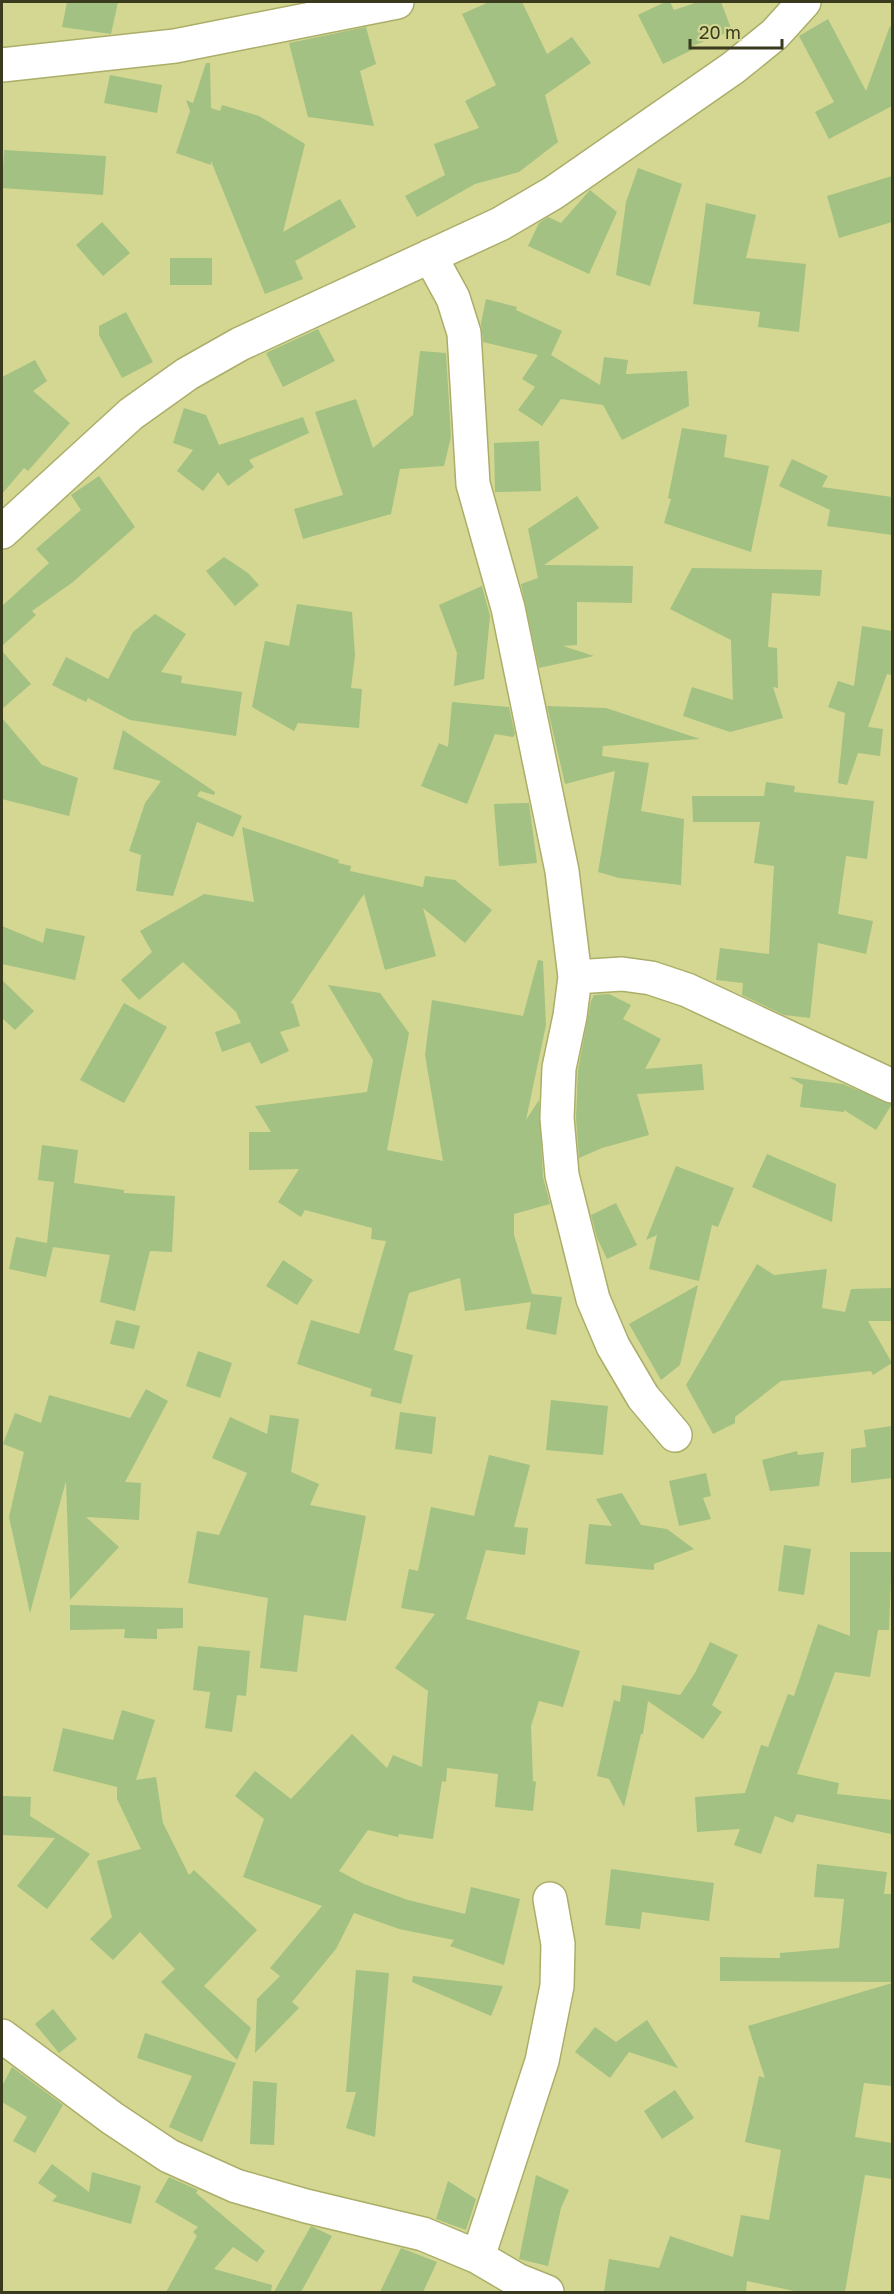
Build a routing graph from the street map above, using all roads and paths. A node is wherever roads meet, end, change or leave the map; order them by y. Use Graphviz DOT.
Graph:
graph roads {
  1 [pos="397,2"];
  2 [pos="804,2"];
  3 [pos="2,65"];
  4 [pos="430,256"];
  5 [pos="2,532"];
  6 [pos="575,977"];
  7 [pos="892,1086"];
  8 [pos="675,1435"];
  9 [pos="550,1899"];
  10 [pos="2,2036"];
  11 [pos="478,2257"];
  12 [pos="547,2292"];
  1 -- 3 [label="street"];
  2 -- 4 [label="street"];
  4 -- 5 [label="street"];
  4 -- 6 [label="street"];
  6 -- 7 [label="street"];
  6 -- 8 [label="street"];
  9 -- 11 [label="street"];
  10 -- 11 [label="street"];
  11 -- 12 [label="street"];
}
